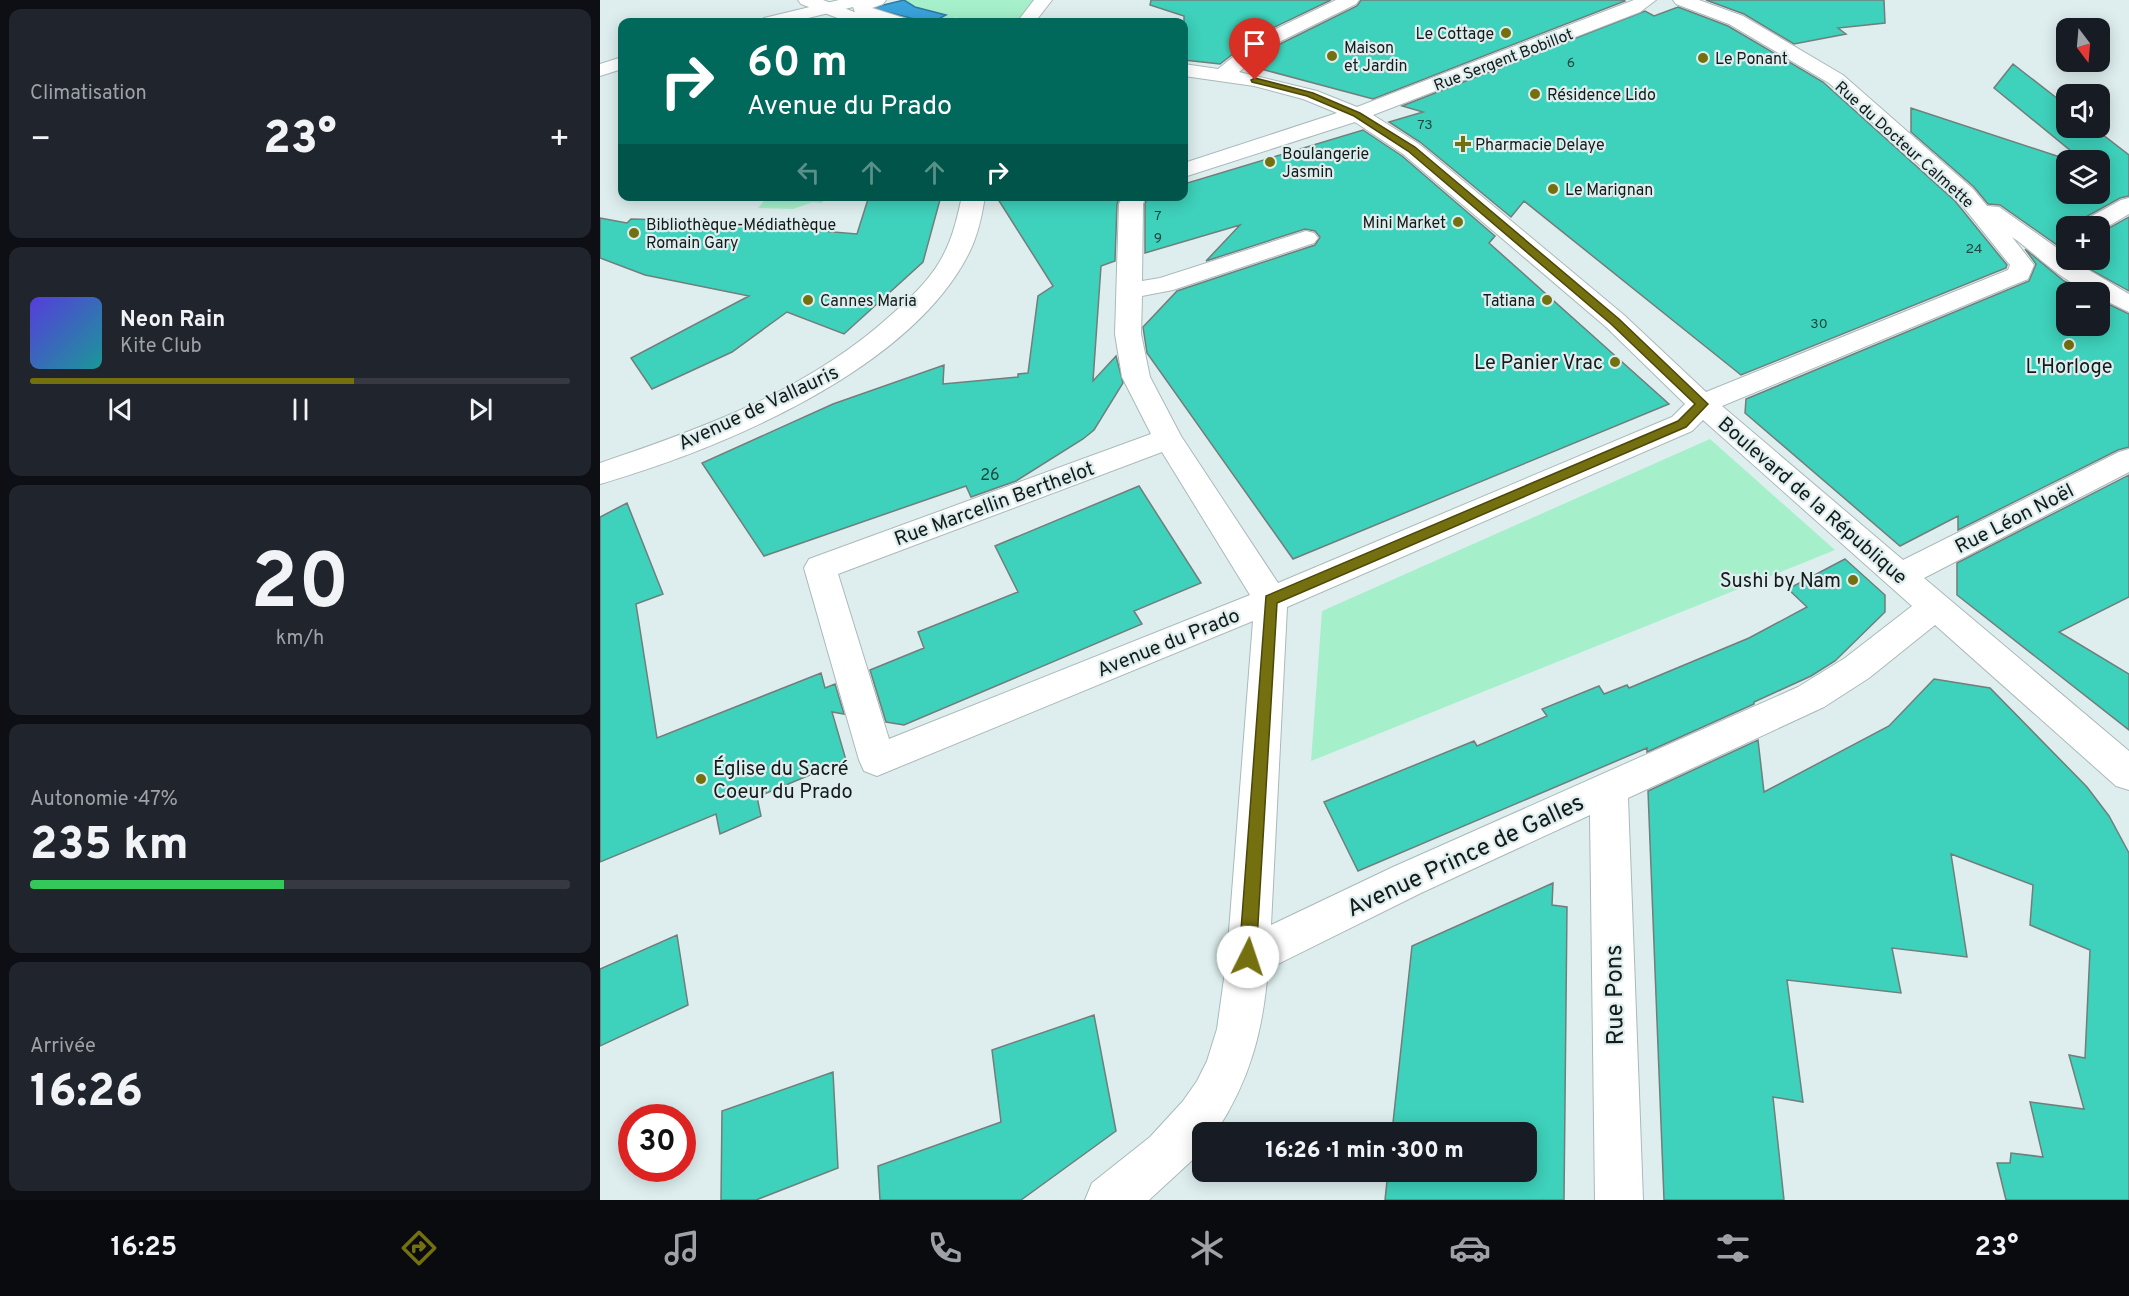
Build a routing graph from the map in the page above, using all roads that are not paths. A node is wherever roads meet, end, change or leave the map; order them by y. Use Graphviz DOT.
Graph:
graph roads {
  1 [pos="807,0"];
  2 [pos="862,0"];
  3 [pos="877,0"];
  4 [pos="1043,0"];
  5 [pos="1050,0"];
  6 [pos="1350,0"];
  7 [pos="1647,0"];
  8 [pos="1682,0"];
  9 [pos="825,9"];
  10 [pos="788,18"];
  11 [pos="851,18"];
  12 [pos="884,18"];
  13 [pos="1029,18"];
  14 [pos="1038,18"];
  15 [pos="618,64"];
  16 [pos="600,70"];
  17 [pos="1188,71"];
  18 [pos="1222,75"];
  19 [pos="1357,114"];
  20 [pos="1188,169"];
  21 [pos="1965,194"];
  22 [pos="973,201"];
  23 [pos="1132,201"];
  24 [pos="2129,205"];
  25 [pos="2109,216"];
  26 [pos="1305,238"];
  27 [pos="2056,245"];
  28 [pos="2074,270"];
  29 [pos="1129,291"];
  30 [pos="2129,304"];
  31 [pos="1702,404"];
  32 [pos="1168,439"];
  33 [pos="2129,459"];
  34 [pos="600,474"];
  35 [pos="820,568"];
  36 [pos="1899,576"];
  37 [pos="1271,600"];
  38 [pos="1934,607"];
  39 [pos="2129,774"];
  40 [pos="1609,790"];
  41 [pos="1248,957"];
  42 [pos="1109,1200"];
  43 [pos="1619,1200"];
  1 -- 9 [label="street"];
  2 -- 9 [label="street"];
  3 -- 12 [label="street"];
  4 -- 13 [label="street"];
  5 -- 14 [label="street"];
  6 -- 18 [label="street"];
  7 -- 19 [label="street, Rue Sergent Bobillot"];
  8 -- 21 [label="street, Rue du Docteur Calmette"];
  9 -- 10 [label="street"];
  9 -- 11 [label="street"];
  15 -- 16 [label="street"];
  17 -- 18 [label="street, Boulevard de la République"];
  18 -- 19 [label="street, Boulevard de la République"];
  19 -- 20 [label="street"];
  19 -- 31 [label="street, Boulevard de la République"];
  21 -- 27 [label="street"];
  21 -- 31 [label="street, Rue du Docteur Calmette"];
  22 -- 34 [label="street, Avenue de Vallauris"];
  23 -- 29 [label="street"];
  24 -- 25 [label="street"];
  26 -- 29 [label="street"];
  28 -- 30 [label="street"];
  29 -- 32 [label="street"];
  31 -- 36 [label="street, Boulevard de la République"];
  31 -- 37 [label="street, Avenue du Prado"];
  32 -- 35 [label="street, Rue Marcellin Berthelot"];
  32 -- 37 [label="street"];
  33 -- 36 [label="street, Rue Léon Noël"];
  35 -- 37 [label="street, Avenue du Prado"];
  36 -- 38 [label="street, Boulevard de la République"];
  37 -- 41 [label="street"];
  38 -- 39 [label="street, Boulevard de la République"];
  38 -- 40 [label="street, Avenue Prince de Galles"];
  40 -- 41 [label="street, Avenue Prince de Galles"];
  40 -- 43 [label="street, Rue Pons"];
  41 -- 42 [label="street"];
}
